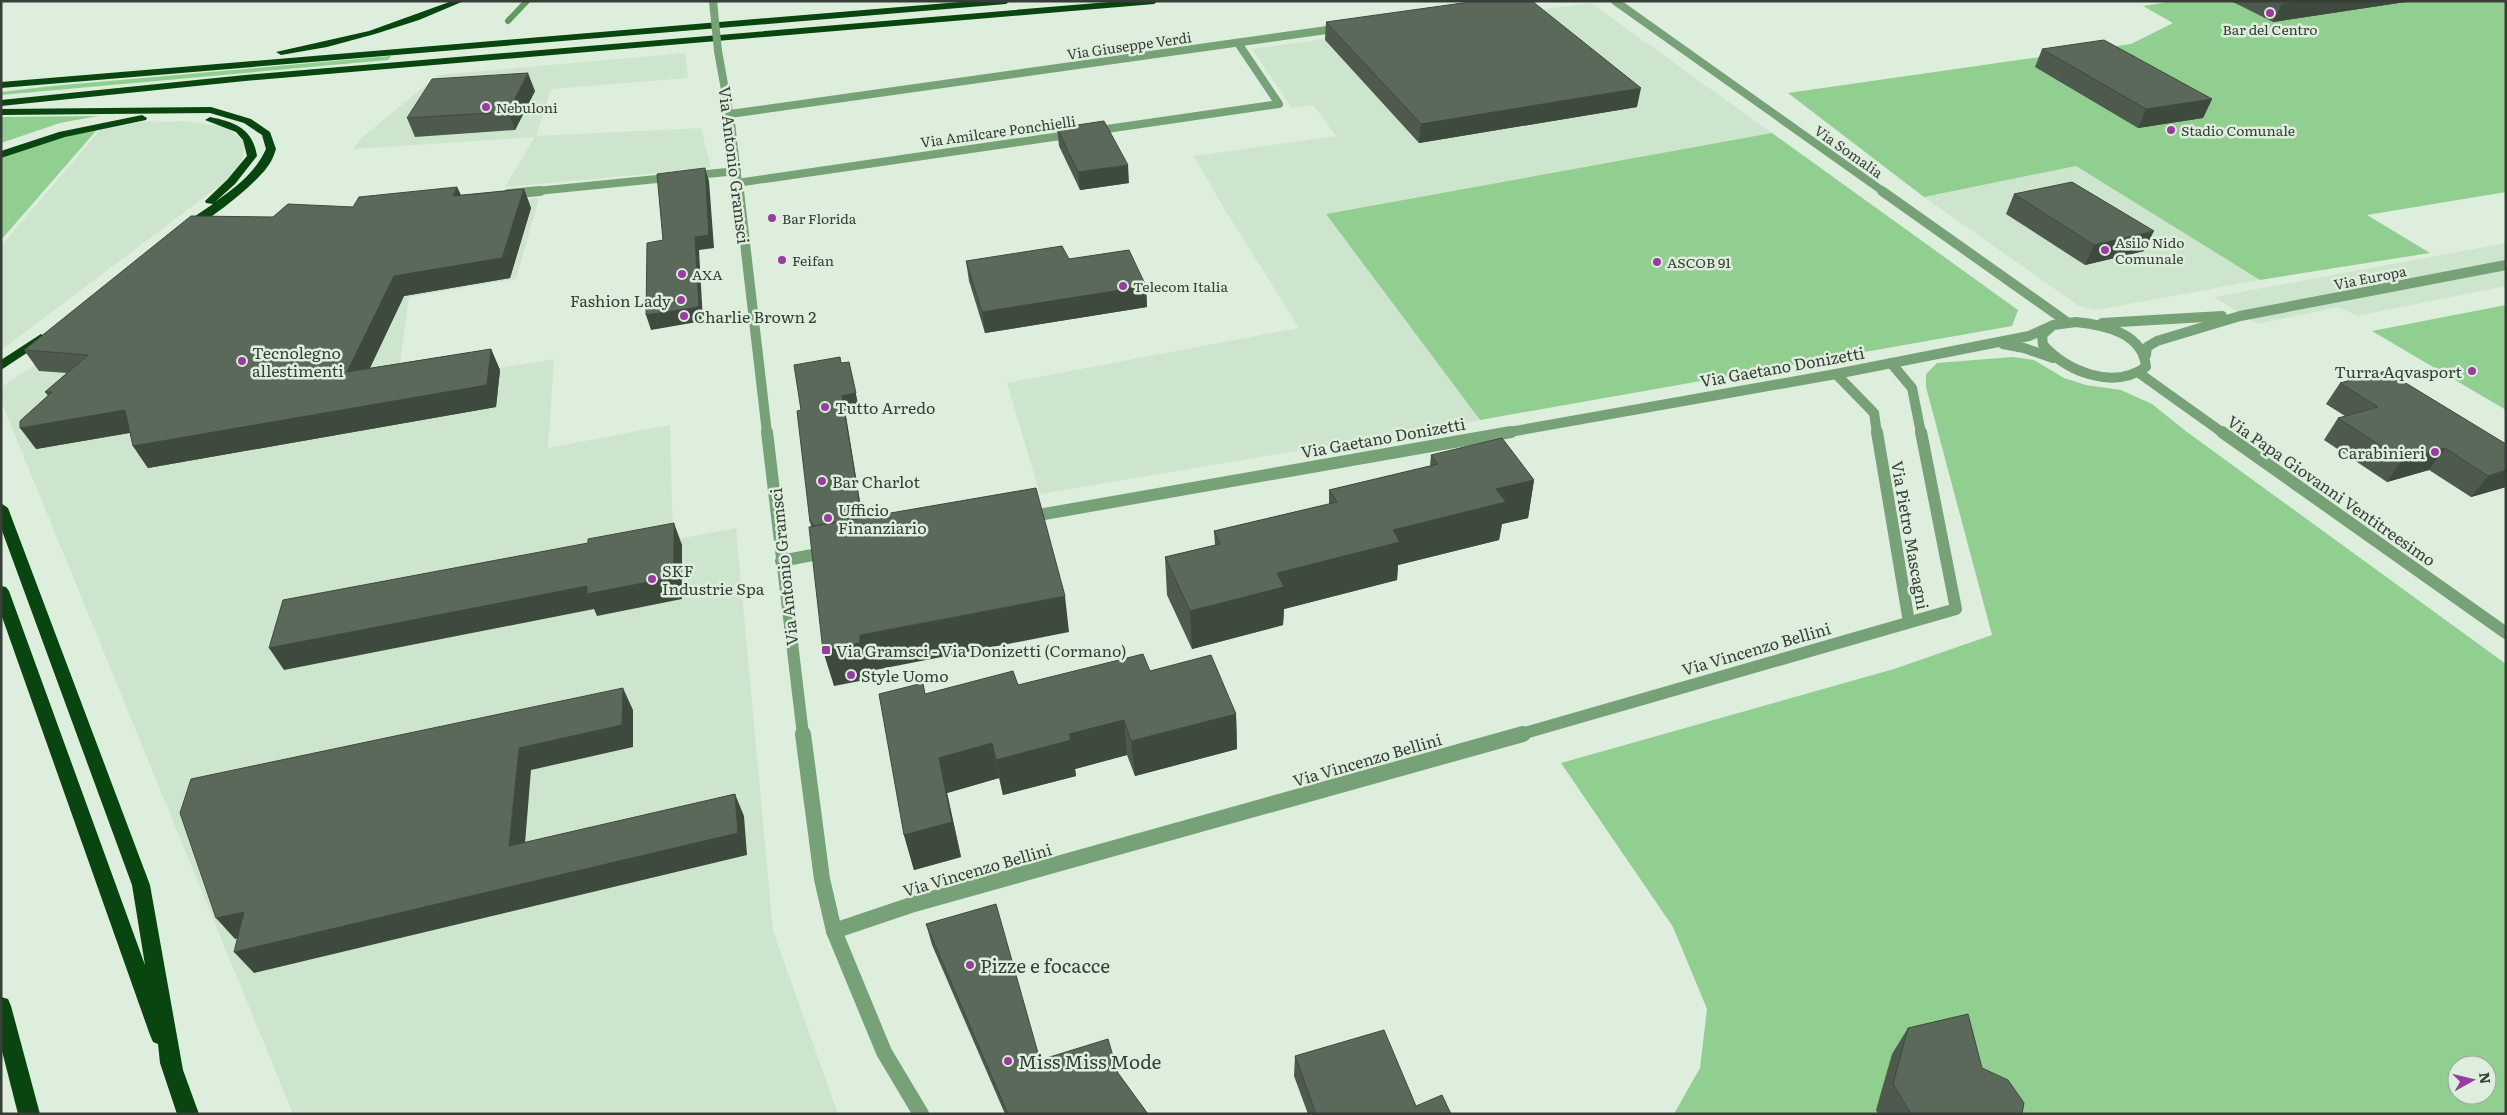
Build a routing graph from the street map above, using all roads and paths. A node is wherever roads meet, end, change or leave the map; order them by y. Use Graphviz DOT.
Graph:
graph roads {
  1 [pos="460,1"];
  2 [pos="713,1"];
  3 [pos="1006,1"];
  4 [pos="1154,1"];
  5 [pos="1616,1"];
  6 [pos="1355,26"];
  7 [pos="1238,43"];
  8 [pos="43,81"];
  9 [pos="1,85"];
  10 [pos="1,103"];
  11 [pos="1,112"];
  12 [pos="730,114"];
  13 [pos="1,154"];
  14 [pos="737,171"];
  15 [pos="737,183"];
  16 [pos="501,195"];
  17 [pos="2506,265"];
  18 [pos="2240,316"];
  19 [pos="2068,322"];
  20 [pos="2084,323"];
  21 [pos="2051,326"];
  22 [pos="54,328"];
  23 [pos="1990,344"];
  24 [pos="2146,355"];
  25 [pos="1891,363"];
  26 [pos="2062,363"];
  27 [pos="1,366"];
  28 [pos="2140,373"];
  29 [pos="1836,374"];
  30 [pos="1,508"];
  31 [pos="1014,519"];
  32 [pos="837,550"];
  33 [pos="781,560"];
  34 [pos="1,591"];
  35 [pos="1909,622"];
  36 [pos="2506,633"];
  37 [pos="834,931"];
  38 [pos="1,1006"];
  39 [pos="173,1073"];
  40 [pos="29,1114"];
  41 [pos="188,1114"];
  42 [pos="921,1114"];
  1 -- 8 [label="highway"];
  2 -- 12 [label="street, Via Antonio Gramsci, bridge"];
  3 -- 8 [label="highway"];
  4 -- 10 [label="highway"];
  5 -- 19 [label="street, Via Somalia"];
  6 -- 7 [label="street, Via Giuseppe Verdi"];
  7 -- 12 [label="street, Via Giuseppe Verdi"];
  7 -- 15 [label="street, Via Amilcare Ponchielli"];
  8 -- 9 [label="highway"];
  11 -- 13 [label="highway"];
  12 -- 14 [label="street, Via Antonio Gramsci"];
  14 -- 15 [label="street, Via Antonio Gramsci"];
  14 -- 16 [label="street"];
  15 -- 33 [label="street, Via Antonio Gramsci"];
  17 -- 18 [label="street, Via Europa"];
  18 -- 20 [label="street, Via Europa"];
  18 -- 24 [label="street, Via Europa"];
  19 -- 20 [label="street"];
  19 -- 21 [label="street, Via Gaetano Donizetti"];
  20 -- 24 [label="street"];
  21 -- 23 [label="street, Via Gaetano Donizetti"];
  21 -- 26 [label="street"];
  22 -- 27 [label="highway"];
  23 -- 25 [label="street, Via Gaetano Donizetti"];
  23 -- 26 [label="street, Via Gaetano Donizetti"];
  24 -- 28 [label="street"];
  25 -- 29 [label="street, Via Gaetano Donizetti"];
  25 -- 35 [label="street, Via Pietro Mascagni"];
  26 -- 28 [label="street, Via Gaetano Donizetti"];
  28 -- 36 [label="street, Via Papa Giovanni Ventitreesimo"];
  29 -- 31 [label="street, Via Gaetano Donizetti"];
  29 -- 35 [label="street, Via Pietro Mascagni"];
  30 -- 39 [label="highway"];
  32 -- 33 [label="street"];
  33 -- 37 [label="street, Via Antonio Gramsci"];
  34 -- 39 [label="highway"];
  35 -- 37 [label="street, Via Vincenzo Bellini"];
  37 -- 42 [label="street, Via Antonio Gramsci"];
  38 -- 40 [label="highway"];
  39 -- 41 [label="highway"];
}
